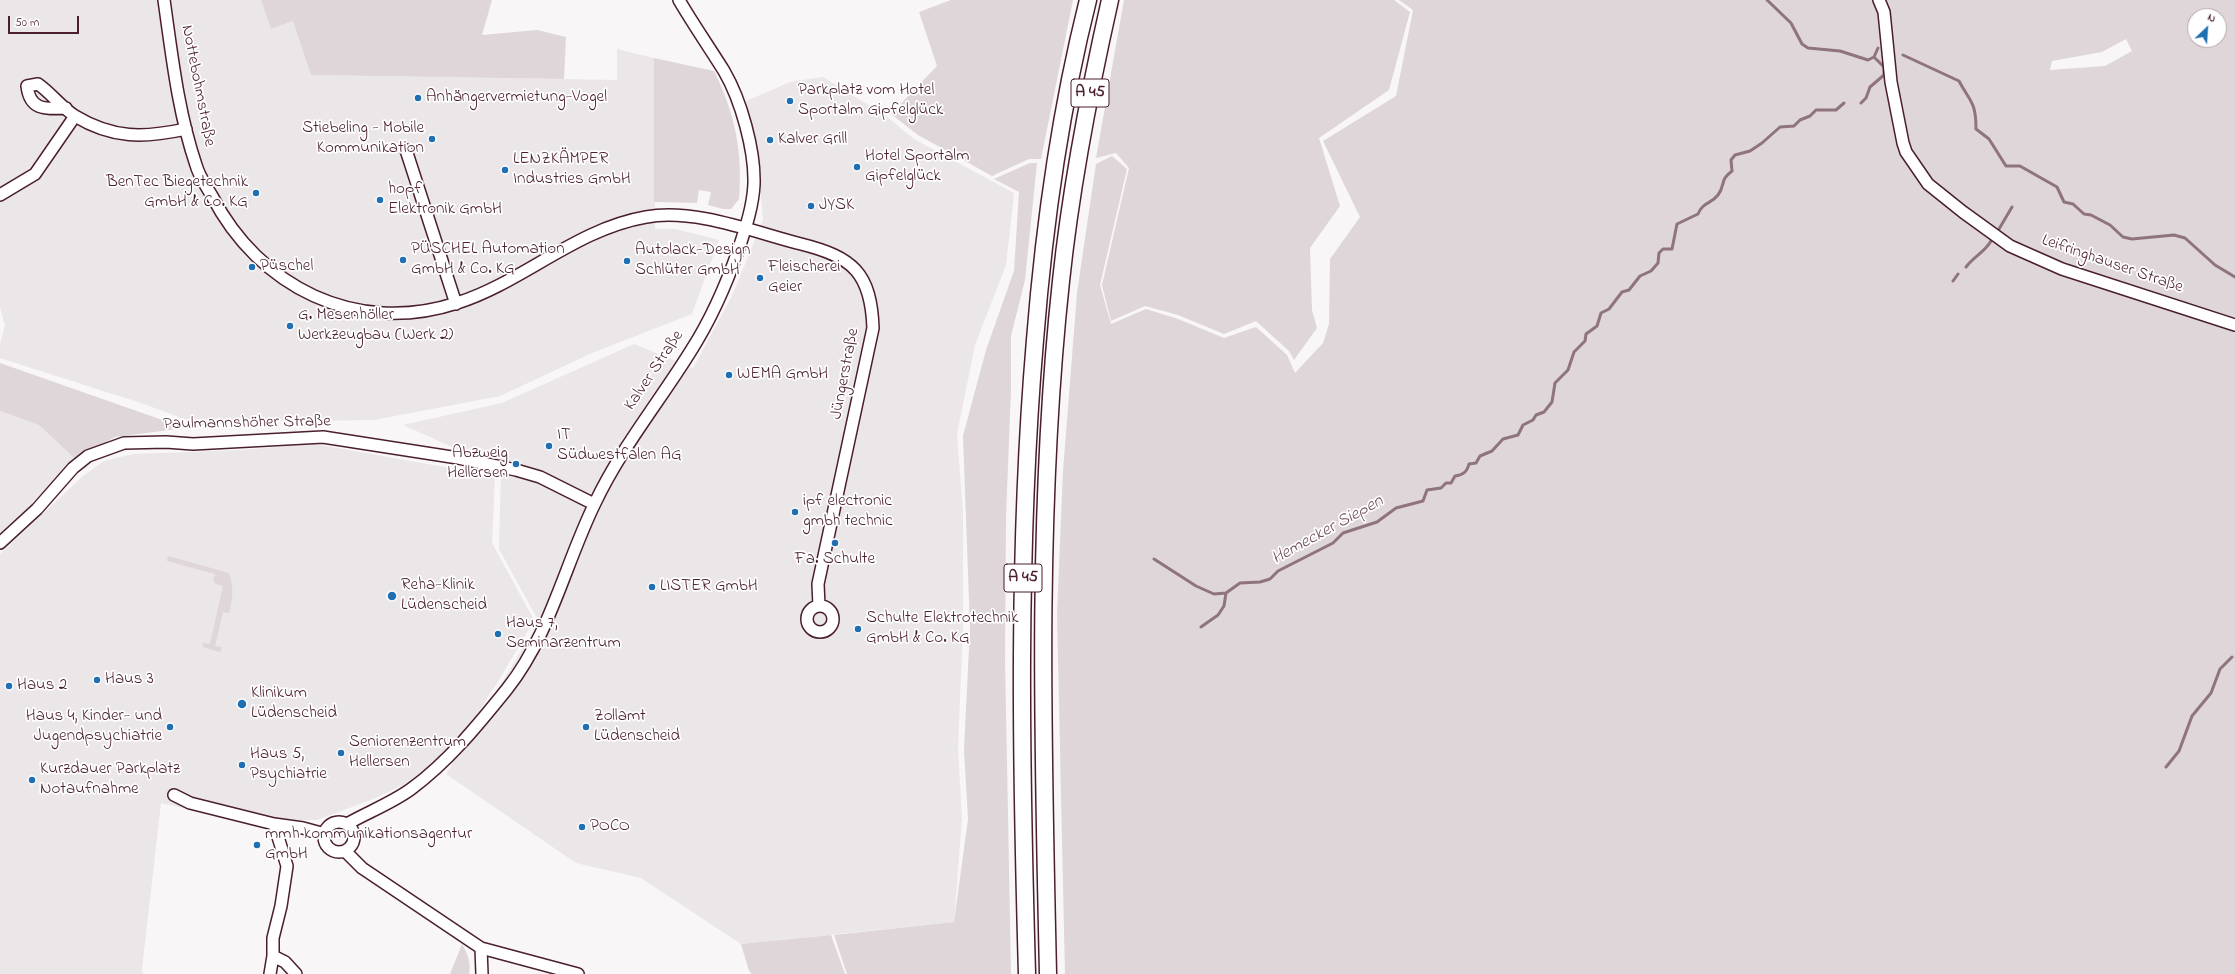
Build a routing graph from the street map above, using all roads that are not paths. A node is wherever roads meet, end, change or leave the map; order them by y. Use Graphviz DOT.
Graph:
graph roads {
  1 [pos="164,0"];
  2 [pos="679,0"];
  3 [pos="1088,0"];
  4 [pos="1110,0"];
  5 [pos="1879,0"];
  6 [pos="66,108"];
  7 [pos="75,116"];
  8 [pos="186,129"];
  9 [pos="406,150"];
  10 [pos="0,195"];
  11 [pos="745,229"];
  12 [pos="456,304"];
  13 [pos="2235,325"];
  14 [pos="594,504"];
  15 [pos="0,543"];
  16 [pos="819,606"];
  17 [pos="174,795"];
  18 [pos="274,824"];
  19 [pos="347,824"];
  20 [pos="325,834"];
  21 [pos="345,850"];
  22 [pos="481,948"];
  23 [pos="273,956"];
  24 [pos="270,974"];
  25 [pos="296,974"];
  26 [pos="482,974"];
  27 [pos="578,974"];
  28 [pos="1027,974"];
  29 [pos="1048,974"];
  1 -- 8 [label="street, Nottebohmstraße"];
  2 -- 11 [label="street, Kalver Straße"];
  3 -- 28 [label="highway, A 45"];
  4 -- 29 [label="highway, A 45"];
  5 -- 13 [label="street, Leifringhauser Straße"];
  6 -- 7 [label="street"];
  7 -- 8 [label="street"];
  7 -- 10 [label="street"];
  8 -- 12 [label="street, Nottebohmstraße"];
  9 -- 12 [label="street"];
  11 -- 12 [label="street, Nottebohmstraße"];
  11 -- 14 [label="street, Kalver Straße"];
  11 -- 16 [label="street, Jüngerstraße"];
  14 -- 15 [label="street, Paulmannshöher Straße"];
  14 -- 19 [label="street, Kalver Straße"];
  17 -- 18 [label="street"];
  18 -- 20 [label="street"];
  18 -- 23 [label="street"];
  19 -- 20 [label="street"];
  19 -- 21 [label="street"];
  20 -- 21 [label="street"];
  21 -- 22 [label="street"];
  22 -- 26 [label="street"];
  22 -- 27 [label="street"];
  23 -- 24 [label="street"];
  23 -- 25 [label="street"];
}
